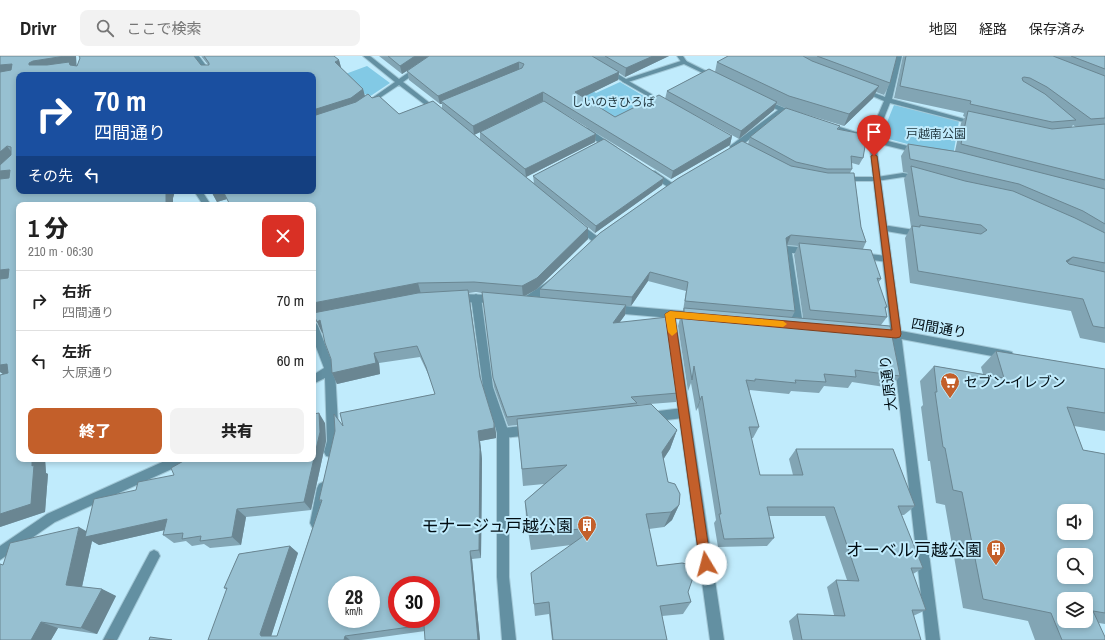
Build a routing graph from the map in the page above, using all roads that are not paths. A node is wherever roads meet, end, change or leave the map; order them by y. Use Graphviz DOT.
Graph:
graph roads {
  1 [pos="196,56"];
  2 [pos="366,56"];
  3 [pos="435,56"];
  4 [pos="584,56"];
  5 [pos="899,56"];
  6 [pos="682,59"];
  7 [pos="208,72"];
  8 [pos="719,79"];
  9 [pos="625,81"];
  10 [pos="399,82"];
  11 [pos="860,89"];
  12 [pos="754,97"];
  13 [pos="888,100"];
  14 [pos="363,107"];
  15 [pos="672,107"];
  16 [pos="440,110"];
  17 [pos="782,110"];
  18 [pos="804,118"];
  19 [pos="819,122"];
  20 [pos="577,125"];
  21 [pos="984,125"];
  22 [pos="872,139"];
  23 [pos="617,150"];
  24 [pos="725,153"];
  25 [pos="926,153"];
  26 [pos="644,168"];
  27 [pos="832,179"];
  28 [pos="877,179"];
  29 [pos="926,180"];
  30 [pos="671,185"];
  31 [pos="572,219"];
  32 [pos="883,228"];
  33 [pos="928,235"];
  34 [pos="596,239"];
  35 [pos="818,252"];
  36 [pos="848,255"];
  37 [pos="887,259"];
  38 [pos="557,276"];
  39 [pos="476,297"];
  40 [pos="445,298"];
  41 [pos="504,300"];
  42 [pos="541,303"];
  43 [pos="602,308"];
  44 [pos="670,314"];
  45 [pos="708,317"];
  46 [pos="316,324"];
  47 [pos="798,325"];
  48 [pos="868,332"];
  49 [pos="896,334"];
  50 [pos="1015,356"];
  51 [pos="330,370"];
  52 [pos="316,378"];
  53 [pos="683,413"];
  54 [pos="636,418"];
  55 [pos="542,429"];
  56 [pos="503,433"];
  57 [pos="174,462"];
  58 [pos="328,464"];
  59 [pos="325,479"];
  60 [pos="313,533"];
  61 [pos="0,554"];
  62 [pos="154,556"];
  63 [pos="110,640"];
  64 [pos="509,640"];
  65 [pos="717,640"];
  66 [pos="933,640"];
  1 -- 7 [label="street"];
  2 -- 10 [label="street"];
  3 -- 10 [label="street"];
  4 -- 9 [label="street"];
  5 -- 13 [label="street, 大原通り"];
  6 -- 8 [label="street"];
  6 -- 9 [label="street"];
  9 -- 15 [label="street"];
  10 -- 14 [label="street"];
  10 -- 16 [label="street"];
  11 -- 13 [label="street"];
  12 -- 17 [label="street"];
  13 -- 21 [label="street"];
  13 -- 22 [label="street, 大原通り"];
  17 -- 18 [label="street"];
  17 -- 24 [label="street"];
  19 -- 22 [label="street"];
  20 -- 23 [label="street"];
  22 -- 25 [label="street"];
  22 -- 28 [label="street, 大原通り"];
  26 -- 30 [label="street"];
  27 -- 28 [label="street"];
  28 -- 29 [label="street"];
  28 -- 32 [label="street, 大原通り"];
  31 -- 34 [label="street"];
  32 -- 33 [label="street"];
  32 -- 37 [label="street, 大原通り"];
  35 -- 47 [label="street"];
  36 -- 37 [label="street"];
  37 -- 49 [label="street, 大原通り"];
  38 -- 42 [label="street"];
  39 -- 40 [label="street"];
  39 -- 41 [label="street"];
  39 -- 56 [label="street"];
  43 -- 44 [label="street"];
  44 -- 45 [label="street"];
  44 -- 53 [label="street"];
  46 -- 51 [label="street"];
  48 -- 49 [label="street, 四間通り"];
  49 -- 50 [label="street, 四間通り"];
  49 -- 66 [label="street, 大原通り"];
  51 -- 52 [label="street"];
  51 -- 58 [label="street"];
  53 -- 54 [label="street"];
  53 -- 65 [label="street"];
  55 -- 56 [label="street"];
  56 -- 64 [label="street"];
  57 -- 61 [label="street"];
  59 -- 60 [label="street"];
  62 -- 63 [label="street"];
}
